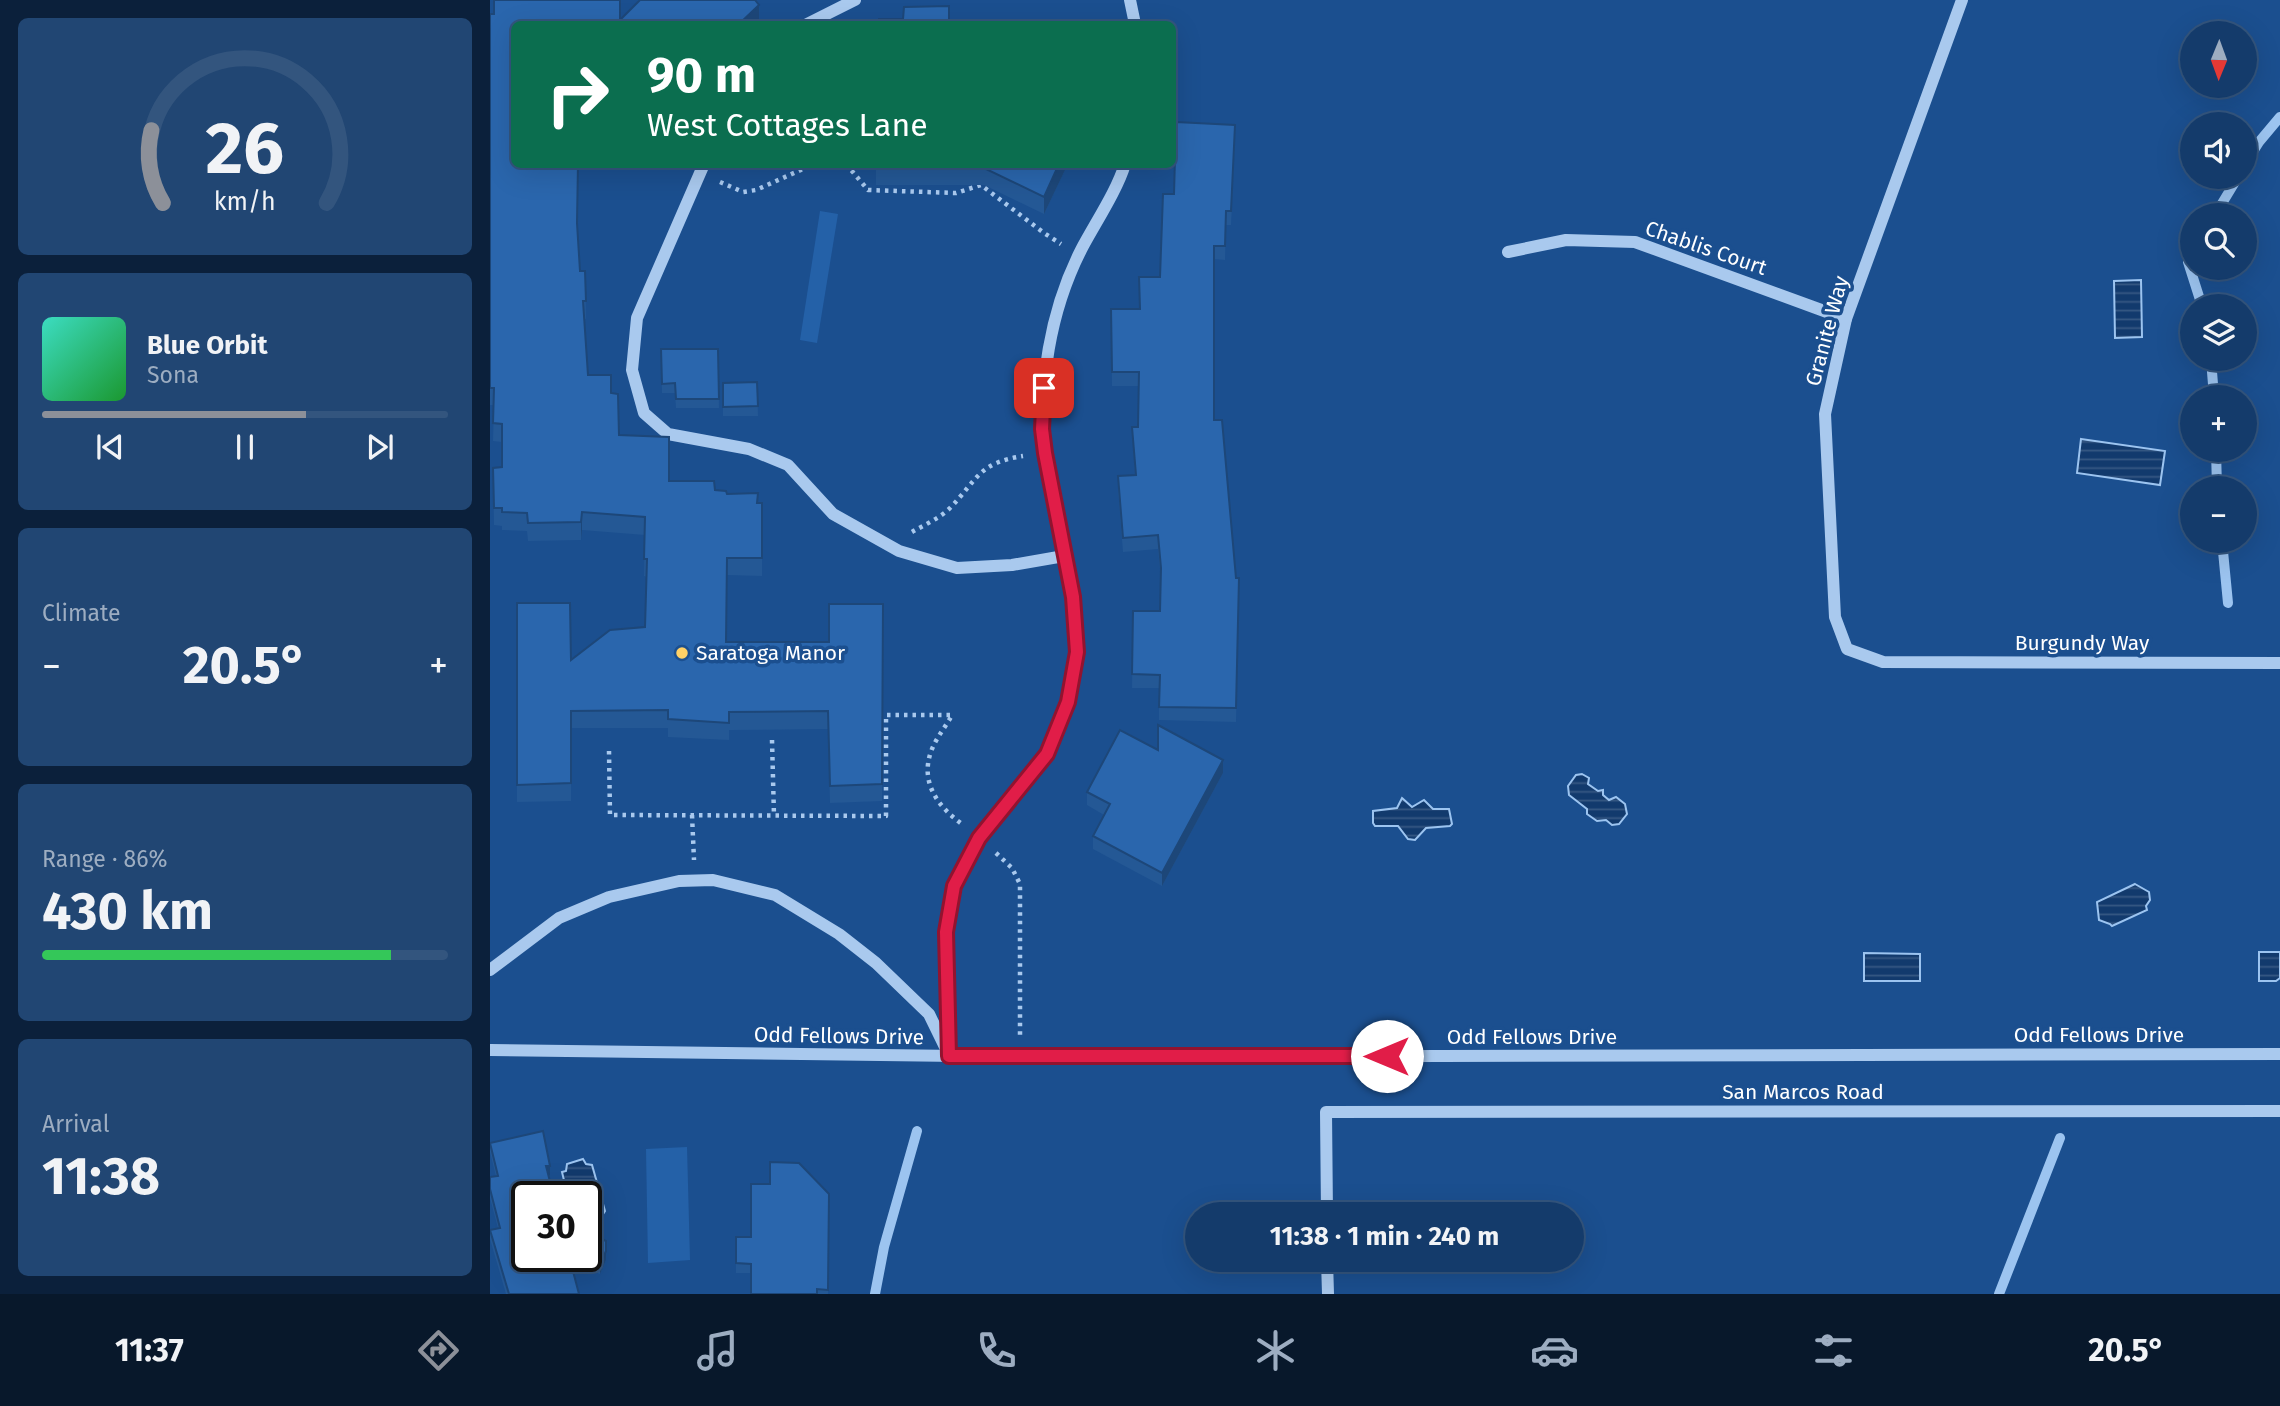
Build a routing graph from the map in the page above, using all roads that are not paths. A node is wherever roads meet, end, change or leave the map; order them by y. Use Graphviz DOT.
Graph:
graph roads {
  1 [pos="855,0"];
  2 [pos="1130,0"];
  3 [pos="1962,0"];
  4 [pos="813,21"];
  5 [pos="1134,21"];
  6 [pos="1123,168"];
  7 [pos="702,169"];
  8 [pos="1508,252"];
  9 [pos="1846,319"];
  10 [pos="1064,556"];
  11 [pos="1883,662"];
  12 [pos="2280,663"];
  13 [pos="490,970"];
  14 [pos="490,1050"];
  15 [pos="2280,1054"];
  16 [pos="949,1056"];
  17 [pos="2280,1111"];
  18 [pos="1327,1202"];
  19 [pos="1328,1272"];
  20 [pos="1328,1294"];
  1 -- 4 [label="street"];
  2 -- 5 [label="street"];
  3 -- 9 [label="street, Granite Way"];
  6 -- 10 [label="street"];
  7 -- 10 [label="street"];
  8 -- 9 [label="street, Chablis Court"];
  9 -- 11 [label="street, Granite Way"];
  10 -- 16 [label="street"];
  11 -- 12 [label="street, Burgundy Way"];
  13 -- 16 [label="street"];
  14 -- 16 [label="street, Odd Fellows Drive"];
  15 -- 16 [label="street, Odd Fellows Drive"];
  17 -- 18 [label="street, San Marcos Road"];
  19 -- 20 [label="street"];
}
